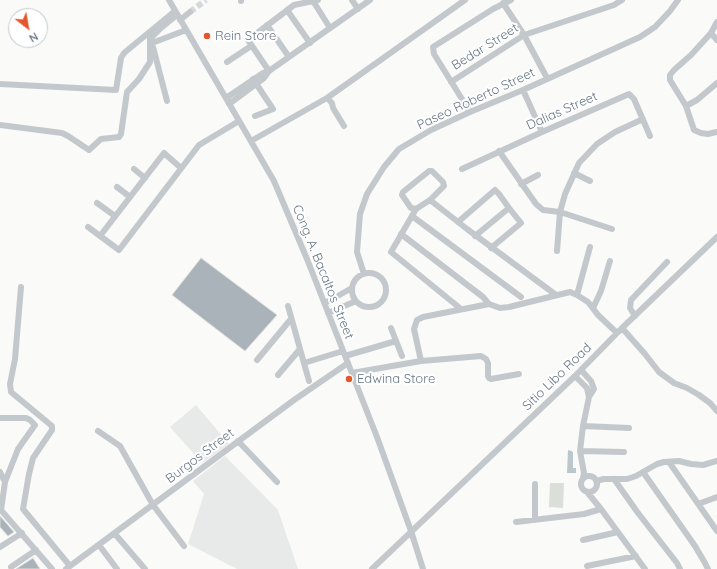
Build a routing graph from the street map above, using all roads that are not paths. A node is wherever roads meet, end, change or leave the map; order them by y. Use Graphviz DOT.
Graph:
graph roads {
  1 [pos="169,0"];
  2 [pos="352,0"];
  3 [pos="370,0"];
  4 [pos="465,0"];
  5 [pos="510,0"];
  6 [pos="622,0"];
  7 [pos="678,0"];
  8 [pos="315,1"];
  9 [pos="503,3"];
  10 [pos="358,9"];
  11 [pos="287,10"];
  12 [pos="190,12"];
  13 [pos="178,15"];
  14 [pos="717,22"];
  15 [pos="267,25"];
  16 [pos="330,28"];
  17 [pos="186,30"];
  18 [pos="711,33"];
  19 [pos="524,35"];
  20 [pos="717,40"];
  21 [pos="151,41"];
  22 [pos="250,43"];
  23 [pos="310,43"];
  24 [pos="289,57"];
  25 [pos="227,62"];
  26 [pos="269,71"];
  27 [pos="547,78"];
  28 [pos="255,81"];
  29 [pos="450,82"];
  30 [pos="717,83"];
  31 [pos="0,84"];
  32 [pos="523,90"];
  33 [pos="327,98"];
  34 [pos="167,101"];
  35 [pos="228,101"];
  36 [pos="686,106"];
  37 [pos="470,112"];
  38 [pos="255,116"];
  39 [pos="643,119"];
  40 [pos="239,121"];
  41 [pos="0,125"];
  42 [pos="344,126"];
  43 [pos="542,132"];
  44 [pos="717,132"];
  45 [pos="650,136"];
  46 [pos="251,141"];
  47 [pos="499,151"];
  48 [pos="181,168"];
  49 [pos="134,169"];
  50 [pos="462,169"];
  51 [pos="574,173"];
  52 [pos="538,175"];
  53 [pos="145,178"];
  54 [pos="590,180"];
  55 [pos="521,184"];
  56 [pos="117,187"];
  57 [pos="130,197"];
  58 [pos="430,200"];
  59 [pos="97,203"];
  60 [pos="509,208"];
  61 [pos="416,209"];
  62 [pos="560,212"];
  63 [pos="115,216"];
  64 [pos="412,216"];
  65 [pos="458,222"];
  66 [pos="88,227"];
  67 [pos="612,229"];
  68 [pos="401,234"];
  69 [pos="100,236"];
  70 [pos="475,236"];
  71 [pos="717,237"];
  72 [pos="590,247"];
  73 [pos="491,248"];
  74 [pos="557,251"];
  75 [pos="610,261"];
  76 [pos="667,262"];
  77 [pos="364,274"];
  78 [pos="21,287"];
  79 [pos="352,288"];
  80 [pos="577,294"];
  81 [pos="556,295"];
  82 [pos="521,297"];
  83 [pos="356,301"];
  84 [pos="324,303"];
  85 [pos="489,304"];
  86 [pos="288,306"];
  87 [pos="593,308"];
  88 [pos="461,309"];
  89 [pos="328,313"];
  90 [pos="635,316"];
  91 [pos="291,319"];
  92 [pos="392,328"];
  93 [pos="619,330"];
  94 [pos="396,341"];
  95 [pos="300,349"];
  96 [pos="344,353"];
  97 [pos="402,356"];
  98 [pos="257,360"];
  99 [pos="420,361"];
  100 [pos="304,363"];
  101 [pos="348,363"];
  102 [pos="582,369"];
  103 [pos="352,373"];
  104 [pos="519,374"];
  105 [pos="278,375"];
  106 [pos="575,376"];
  107 [pos="309,381"];
  108 [pos="590,397"];
  109 [pos="717,411"];
  110 [pos="0,418"];
  111 [pos="583,426"];
  112 [pos="629,428"];
  113 [pos="98,431"];
  114 [pos="238,442"];
  115 [pos="580,451"];
  116 [pos="624,452"];
  117 [pos="717,461"];
  118 [pos="669,462"];
  119 [pos="0,472"];
  120 [pos="643,472"];
  121 [pos="583,478"];
  122 [pos="614,479"];
  123 [pos="596,481"];
  124 [pos="6,482"];
  125 [pos="277,482"];
  126 [pos="535,484"];
  127 [pos="587,492"];
  128 [pos="717,497"];
  129 [pos="698,504"];
  130 [pos="153,505"];
  131 [pos="601,508"];
  132 [pos="1,509"];
  133 [pos="535,520"];
  134 [pos="516,522"];
  135 [pos="411,531"];
  136 [pos="717,531"];
  137 [pos="618,532"];
  138 [pos="22,533"];
  139 [pos="115,534"];
  140 [pos="583,540"];
  141 [pos="99,545"];
  142 [pos="184,546"];
  143 [pos="0,547"];
  144 [pos="36,550"];
  145 [pos="636,556"];
  146 [pos="587,566"];
  147 [pos="11,567"];
  148 [pos="68,568"];
  149 [pos="52,569"];
  150 [pos="117,569"];
  151 [pos="145,569"];
  152 [pos="372,569"];
  153 [pos="423,569"];
  154 [pos="645,569"];
  155 [pos="680,569"];
  156 [pos="708,569"];
  1 -- 13 [label="street, Cong. A. Bacaltos Street"];
  2 -- 10 [label="street"];
  3 -- 10 [label="street"];
  4 -- 33 [label="street"];
  5 -- 9 [label="street"];
  6 -- 19 [label="street, Bedar Street"];
  7 -- 27 [label="street, Paseo Roberto Street"];
  8 -- 11 [label="street"];
  8 -- 16 [label="street"];
  9 -- 19 [label="street"];
  9 -- 29 [label="street"];
  10 -- 16 [label="street"];
  11 -- 15 [label="street"];
  11 -- 23 [label="street"];
  12 -- 13 [label="street"];
  13 -- 17 [label="street, Cong. A. Bacaltos Street"];
  13 -- 21 [label="street"];
  13 -- 31 [label="street"];
  14 -- 18 [label="street"];
  15 -- 22 [label="street"];
  15 -- 24 [label="street"];
  16 -- 23 [label="street"];
  17 -- 21 [label="street"];
  17 -- 35 [label="street, Cong. A. Bacaltos Street"];
  18 -- 20 [label="street"];
  18 -- 36 [label="street"];
  19 -- 27 [label="street"];
  19 -- 29 [label="street, Bedar Street"];
  21 -- 34 [label="street"];
  21 -- 41 [label="street"];
  22 -- 25 [label="street"];
  22 -- 26 [label="street"];
  23 -- 24 [label="street"];
  24 -- 26 [label="street"];
  26 -- 28 [label="street"];
  27 -- 32 [label="street, Paseo Roberto Street"];
  28 -- 35 [label="street"];
  28 -- 38 [label="street"];
  29 -- 37 [label="street"];
  30 -- 36 [label="street"];
  32 -- 37 [label="street, Paseo Roberto Street"];
  32 -- 43 [label="street"];
  33 -- 42 [label="street"];
  33 -- 46 [label="street"];
  35 -- 40 [label="street, Cong. A. Bacaltos Street"];
  36 -- 44 [label="street"];
  37 -- 77 [label="street, Paseo Roberto Street"];
  39 -- 43 [label="street, Dalias Street"];
  39 -- 45 [label="street, Dalias Street"];
  39 -- 51 [label="street"];
  40 -- 46 [label="street, Cong. A. Bacaltos Street"];
  40 -- 48 [label="street"];
  43 -- 47 [label="street, Dalias Street"];
  46 -- 84 [label="street, Cong. A. Bacaltos Street"];
  47 -- 50 [label="street, Dalias Street"];
  47 -- 55 [label="street"];
  48 -- 53 [label="street"];
  48 -- 69 [label="street"];
  49 -- 53 [label="street"];
  51 -- 54 [label="street"];
  51 -- 62 [label="street"];
  52 -- 55 [label="street"];
  53 -- 57 [label="street"];
  55 -- 62 [label="street"];
  56 -- 57 [label="street"];
  57 -- 63 [label="street"];
  58 -- 61 [label="street"];
  58 -- 61 [label="street"];
  58 -- 65 [label="street"];
  59 -- 63 [label="street"];
  60 -- 65 [label="street"];
  60 -- 70 [label="street"];
  60 -- 73 [label="street"];
  61 -- 64 [label="street"];
  62 -- 67 [label="street"];
  62 -- 74 [label="street"];
  63 -- 69 [label="street"];
  64 -- 68 [label="street"];
  64 -- 82 [label="street"];
  65 -- 70 [label="street"];
  66 -- 69 [label="street"];
  68 -- 85 [label="street"];
  68 -- 88 [label="street"];
  70 -- 73 [label="street"];
  71 -- 90 [label="street, Sitio Libo Road"];
  72 -- 80 [label="street"];
  73 -- 81 [label="street"];
  75 -- 87 [label="street"];
  76 -- 90 [label="street"];
  77 -- 79 [label="street"];
  77 -- 83 [label="street"];
  78 -- 148 [label="street"];
  79 -- 83 [label="street"];
  79 -- 84 [label="street"];
  80 -- 81 [label="street"];
  80 -- 87 [label="street"];
  81 -- 85 [label="street"];
  83 -- 89 [label="street"];
  84 -- 89 [label="street, Cong. A. Bacaltos Street"];
  85 -- 88 [label="street"];
  86 -- 91 [label="street"];
  87 -- 93 [label="street"];
  88 -- 99 [label="street"];
  89 -- 96 [label="street, Cong. A. Bacaltos Street"];
  90 -- 93 [label="street, Sitio Libo Road"];
  91 -- 95 [label="street"];
  91 -- 98 [label="street"];
  92 -- 94 [label="street"];
  93 -- 102 [label="street, Sitio Libo Road"];
  93 -- 109 [label="street"];
  94 -- 96 [label="street"];
  94 -- 97 [label="street"];
  95 -- 100 [label="street"];
  95 -- 105 [label="street"];
  96 -- 100 [label="street"];
  96 -- 101 [label="street, Cong. A. Bacaltos Street"];
  99 -- 103 [label="street"];
  99 -- 104 [label="street"];
  100 -- 107 [label="street"];
  101 -- 103 [label="street, Cong. A. Bacaltos Street"];
  101 -- 114 [label="street, Burgos Street"];
  102 -- 106 [label="street, Sitio Libo Road"];
  102 -- 108 [label="street"];
  103 -- 135 [label="street, Cong. A. Bacaltos Street"];
  106 -- 108 [label="street"];
  106 -- 135 [label="street, Sitio Libo Road"];
  108 -- 111 [label="street"];
  110 -- 124 [label="street"];
  111 -- 112 [label="street"];
  111 -- 115 [label="street"];
  113 -- 130 [label="street"];
  114 -- 125 [label="street"];
  114 -- 130 [label="street, Burgos Street"];
  115 -- 116 [label="street"];
  115 -- 121 [label="street"];
  117 -- 118 [label="street"];
  118 -- 120 [label="street"];
  118 -- 129 [label="street"];
  119 -- 124 [label="street"];
  120 -- 122 [label="street"];
  120 -- 156 [label="street"];
  121 -- 123 [label="street"];
  121 -- 127 [label="street"];
  122 -- 123 [label="street"];
  122 -- 155 [label="street"];
  123 -- 127 [label="street"];
  124 -- 132 [label="street"];
  126 -- 133 [label="street"];
  127 -- 131 [label="street"];
  128 -- 129 [label="street"];
  129 -- 136 [label="street"];
  130 -- 139 [label="street, Burgos Street"];
  130 -- 142 [label="street"];
  131 -- 133 [label="street"];
  131 -- 137 [label="street"];
  132 -- 138 [label="street"];
  133 -- 134 [label="street"];
  135 -- 152 [label="street, Sitio Libo Road"];
  135 -- 153 [label="street, Cong. A. Bacaltos Street"];
  137 -- 140 [label="street"];
  137 -- 145 [label="street"];
  138 -- 143 [label="street"];
  138 -- 144 [label="street"];
  139 -- 141 [label="street, Burgos Street"];
  139 -- 151 [label="street"];
  141 -- 148 [label="street, Burgos Street"];
  141 -- 150 [label="street"];
  144 -- 147 [label="street"];
  144 -- 149 [label="street"];
  145 -- 146 [label="street"];
  145 -- 154 [label="street"];
}
